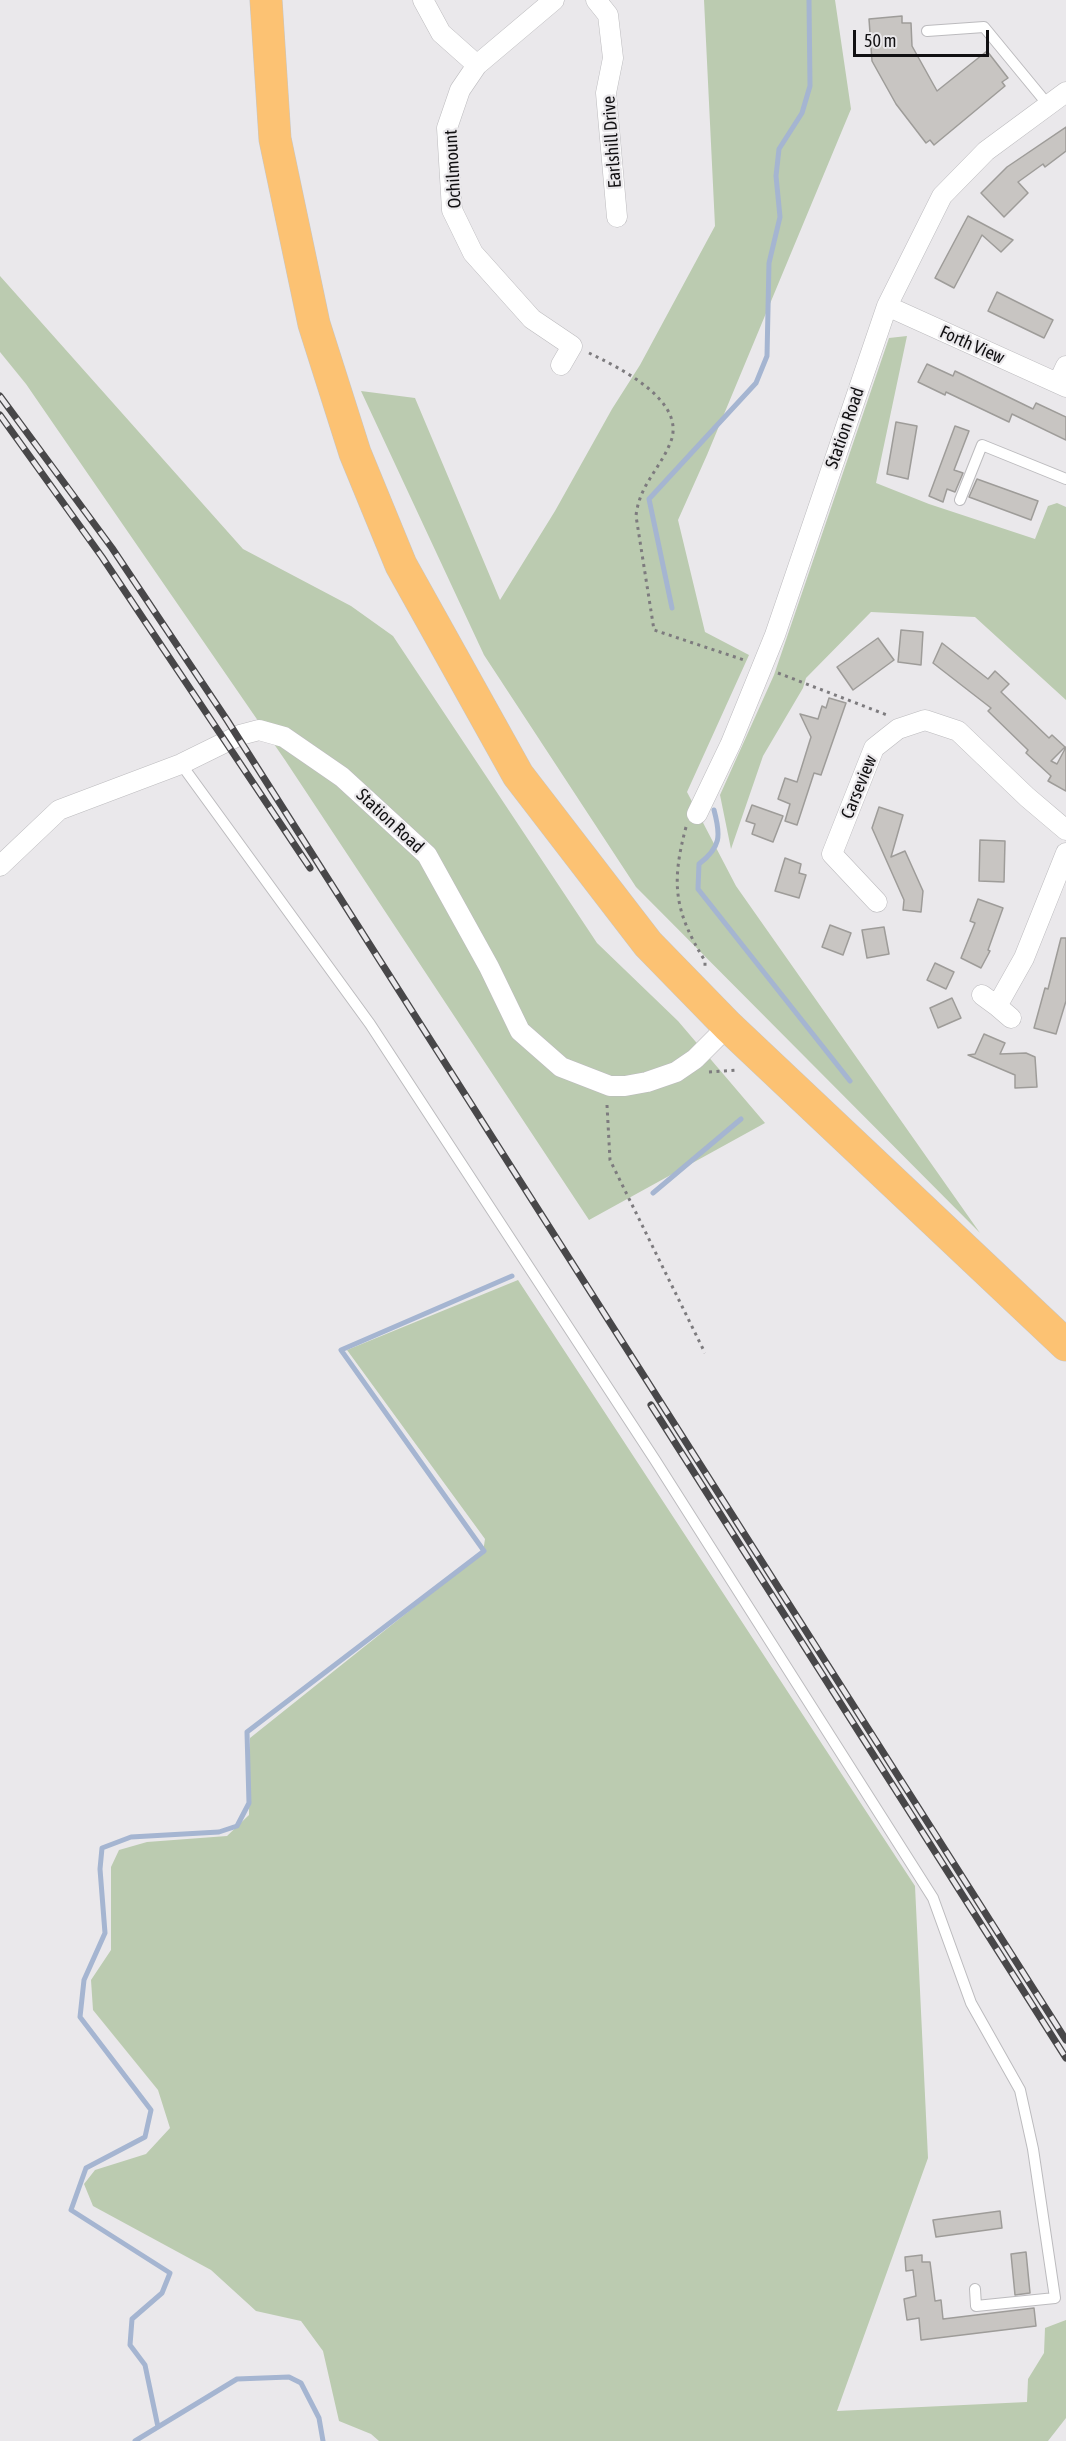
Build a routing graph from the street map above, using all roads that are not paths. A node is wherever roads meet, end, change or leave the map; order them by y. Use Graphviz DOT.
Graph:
graph roads {
  1 [pos="266,0"];
  2 [pos="423,0"];
  3 [pos="554,0"];
  4 [pos="596,0"];
  5 [pos="927,32"];
  6 [pos="477,65"];
  7 [pos="1066,92"];
  8 [pos="1049,105"];
  9 [pos="617,217"];
  10 [pos="887,306"];
  11 [pos="561,365"];
  12 [pos="1063,379"];
  13 [pos="1066,479"];
  14 [pos="960,500"];
  15 [pos="181,764"];
  16 [pos="698,814"];
  17 [pos="1066,831"];
  18 [pos="1066,853"];
  19 [pos="0,866"];
  20 [pos="877,902"];
  21 [pos="997,1006"];
  22 [pos="728,1026"];
  23 [pos="1066,1345"];
  24 [pos="975,2289"];
  1 -- 22 [label="main road"];
  2 -- 6 [label="street"];
  3 -- 6 [label="street, Ochilmount"];
  4 -- 9 [label="street, Earlshill Drive"];
  5 -- 8 [label="lane"];
  6 -- 11 [label="street, Ochilmount"];
  7 -- 8 [label="street, Station Road"];
  8 -- 10 [label="street, Station Road"];
  10 -- 12 [label="street, Forth View"];
  10 -- 16 [label="street, Station Road"];
  13 -- 14 [label="lane"];
  15 -- 19 [label="street, Station Road"];
  15 -- 22 [label="street, Station Road"];
  15 -- 24 [label="lane"];
  17 -- 20 [label="street, Carseview"];
  18 -- 21 [label="street"];
  22 -- 23 [label="main road"];
}
